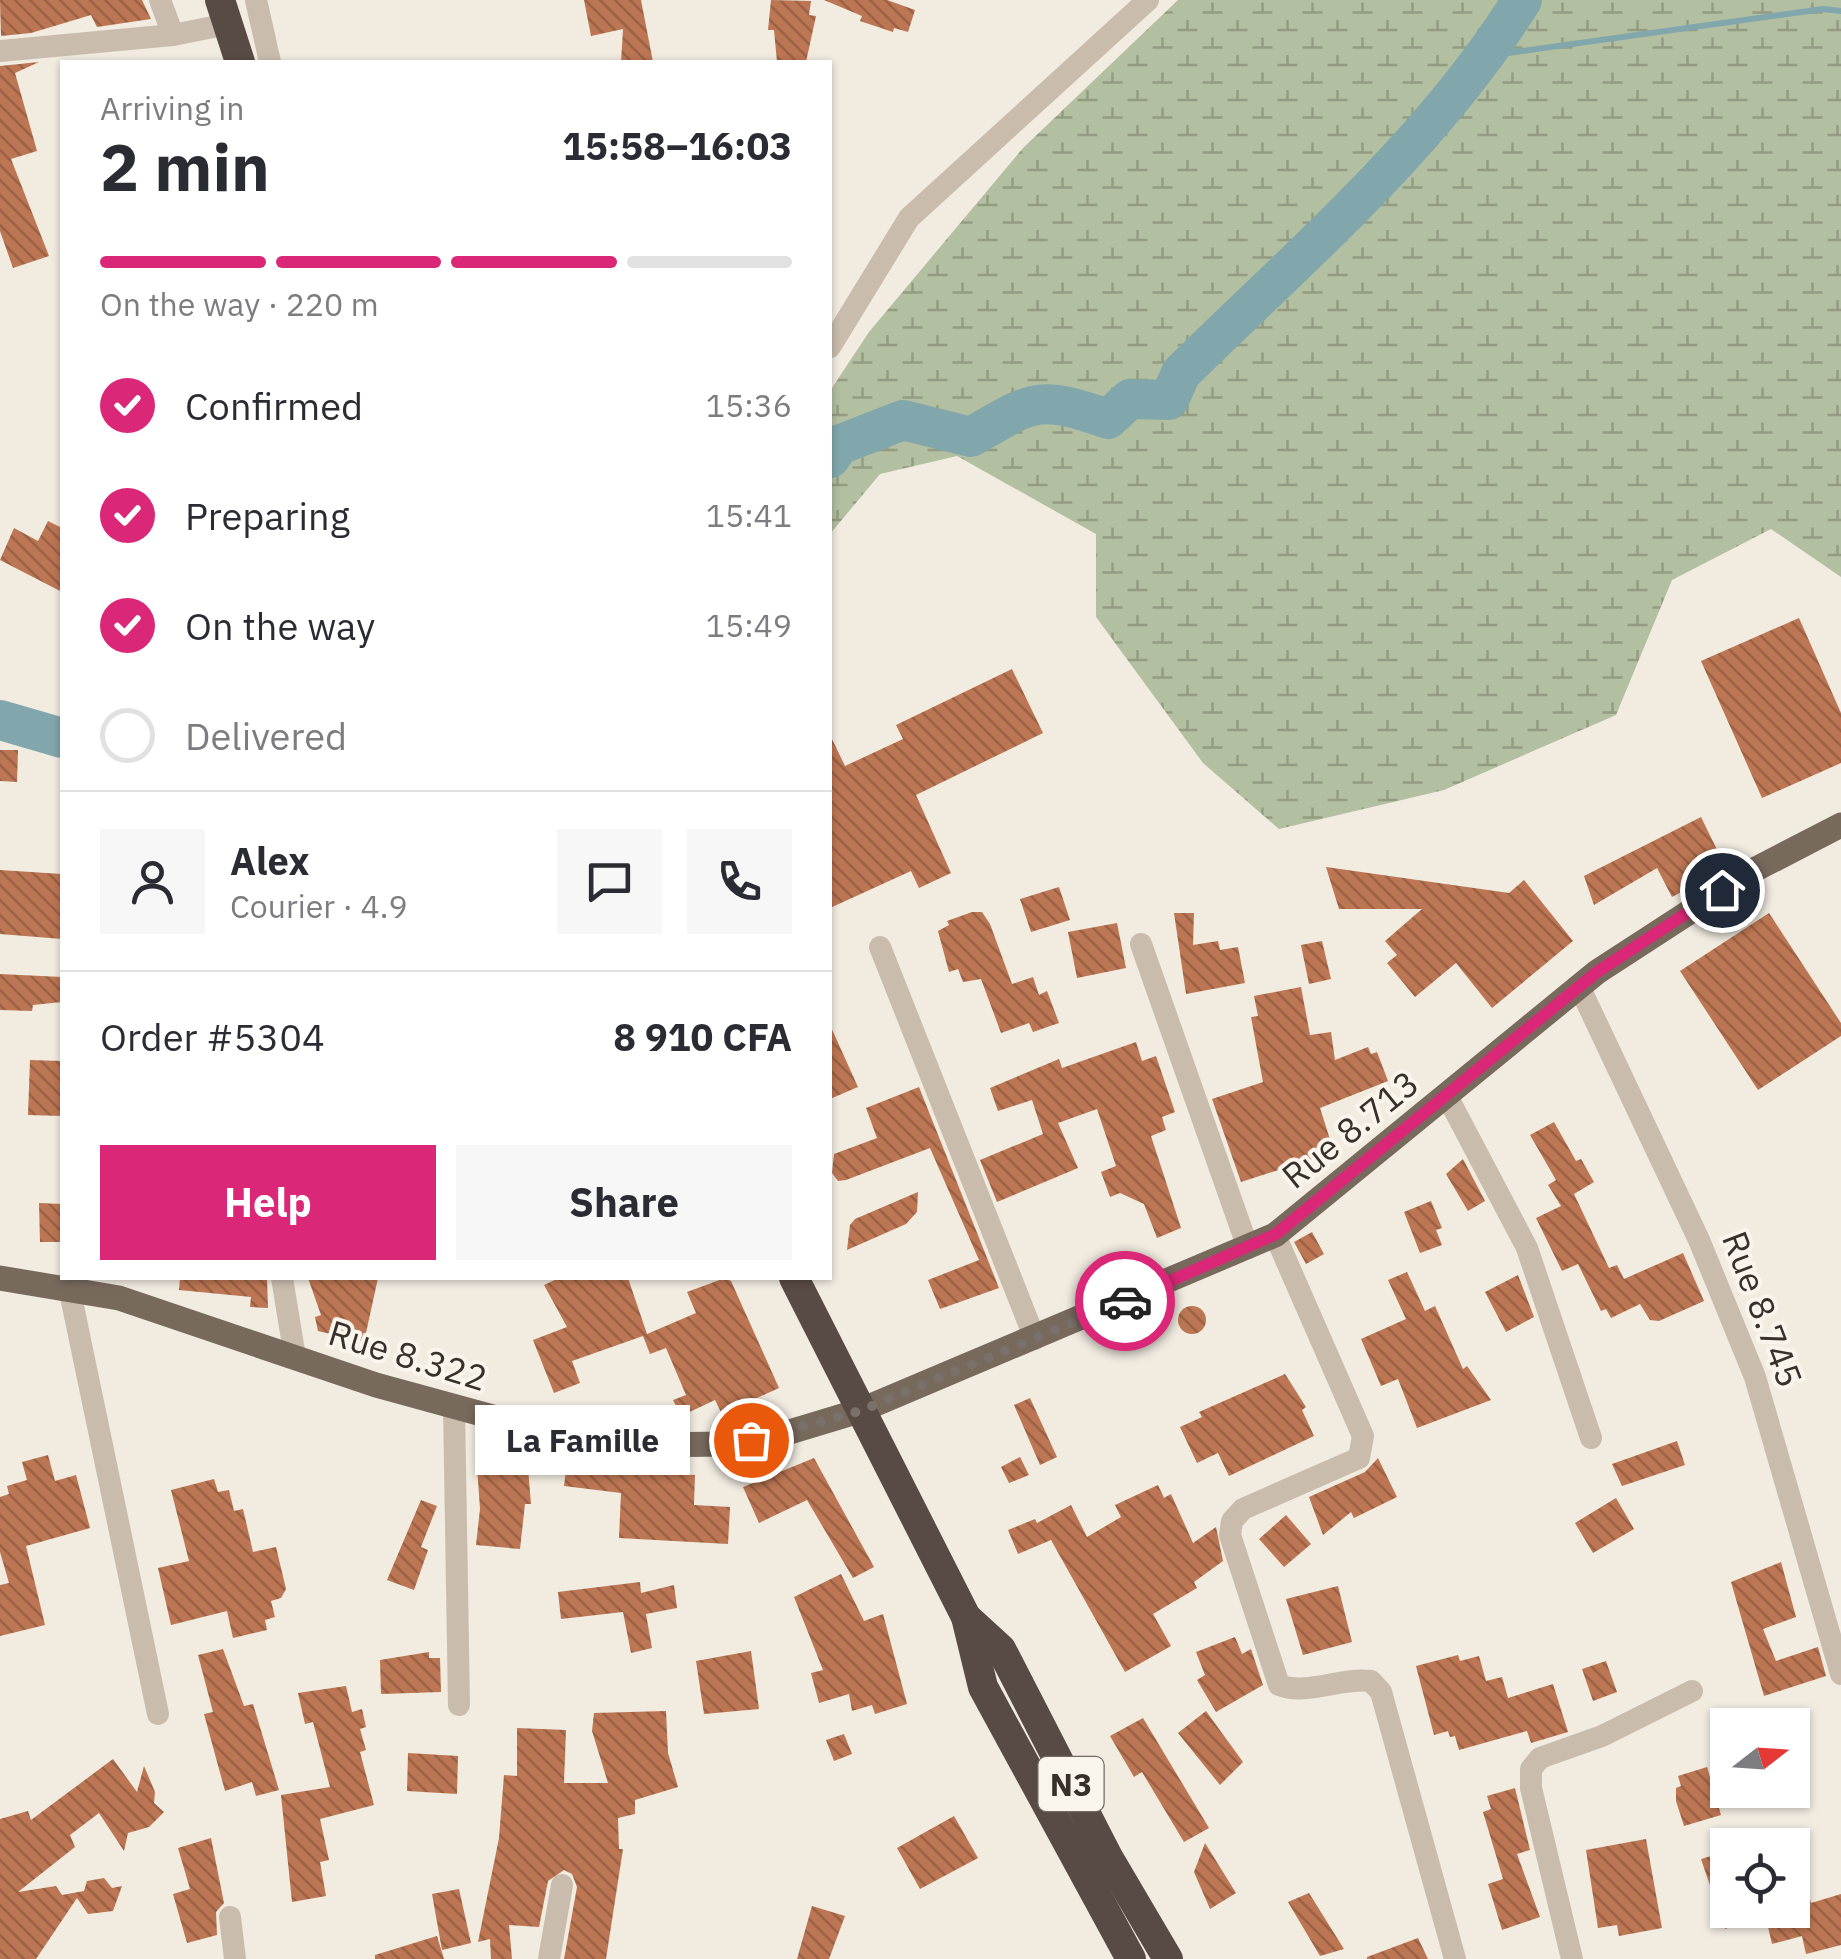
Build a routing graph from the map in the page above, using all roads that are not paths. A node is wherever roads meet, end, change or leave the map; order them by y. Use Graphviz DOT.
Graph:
graph roads {
  1 [pos="160,0"];
  2 [pos="256,0"];
  3 [pos="1148,0"];
  4 [pos="224,12"];
  5 [pos="173,35"];
  6 [pos="0,51"];
  7 [pos="239,60"];
  8 [pos="270,60"];
  9 [pos="832,344"];
  10 [pos="1841,824"];
  11 [pos="1141,944"];
  12 [pos="880,947"];
  13 [pos="1579,986"];
  14 [pos="1447,1096"];
  15 [pos="1276,1234"];
  16 [pos="1248,1248"];
  17 [pos="0,1278"];
  18 [pos="282,1280"];
  19 [pos="795,1280"];
  20 [pos="69,1287"];
  21 [pos="1034,1339"];
  22 [pos="295,1357"];
  23 [pos="454,1406"];
  24 [pos="860,1411"];
  25 [pos="1592,1438"];
  26 [pos="966,1616"];
  27 [pos="1841,1674"];
  28 [pos="1692,1691"];
  29 [pos="459,1705"];
  30 [pos="158,1714"];
  31 [pos="562,1884"];
  32 [pos="230,1918"];
  33 [pos="235,1959"];
  34 [pos="549,1959"];
  35 [pos="1131,1959"];
  36 [pos="1168,1959"];
  37 [pos="1455,1959"];
  38 [pos="1572,1959"];
  1 -- 5 [label="street"];
  2 -- 8 [label="street"];
  3 -- 9 [label="street"];
  4 -- 5 [label="street"];
  4 -- 7 [label="highway"];
  5 -- 6 [label="street"];
  10 -- 13 [label="main road, Rue 8.713"];
  11 -- 16 [label="street"];
  12 -- 21 [label="street"];
  13 -- 14 [label="main road, Rue 8.713"];
  13 -- 27 [label="street, Rue 8.745"];
  14 -- 15 [label="main road, Rue 8.713"];
  14 -- 25 [label="street"];
  15 -- 16 [label="main road, Rue 8.713"];
  15 -- 37 [label="street"];
  16 -- 21 [label="main road, Rue 8.713"];
  17 -- 20 [label="main road, Rue 8.322"];
  18 -- 22 [label="street"];
  19 -- 24 [label="highway, N3"];
  20 -- 22 [label="main road, Rue 8.322"];
  20 -- 30 [label="street"];
  21 -- 24 [label="main road, Rue 8.713"];
  22 -- 23 [label="main road, Rue 8.322"];
  23 -- 24 [label="main road, Rue 8.322"];
  23 -- 29 [label="street"];
  24 -- 26 [label="highway, N3"];
  26 -- 35 [label="highway, N3"];
  26 -- 36 [label="highway, N3"];
  28 -- 38 [label="street"];
  31 -- 34 [label="street"];
  32 -- 33 [label="street"];
}
